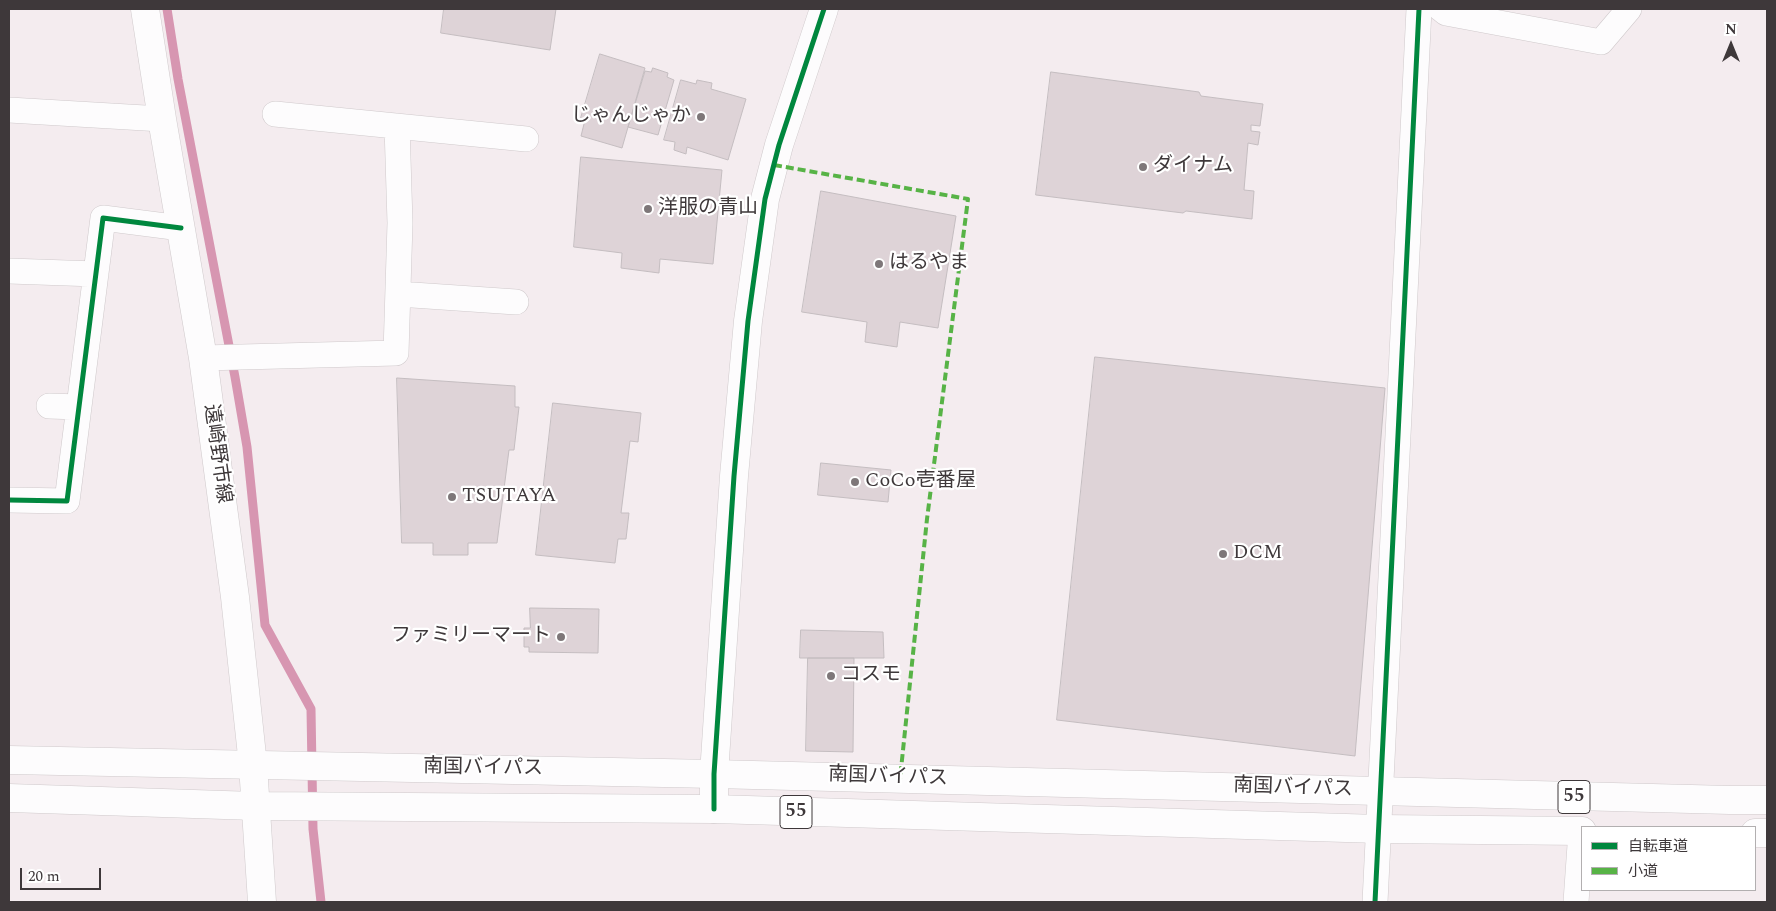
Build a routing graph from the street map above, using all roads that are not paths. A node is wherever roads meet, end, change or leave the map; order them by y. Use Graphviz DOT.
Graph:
graph roads {
  1 [pos="145,9"];
  2 [pos="824,9"];
  3 [pos="1419,9"];
  4 [pos="1441,9"];
  5 [pos="1629,9"];
  6 [pos="9,110"];
  7 [pos="275,114"];
  8 [pos="162,119"];
  9 [pos="397,126"];
  10 [pos="526,139"];
  11 [pos="181,228"];
  12 [pos="9,271"];
  13 [pos="96,274"];
  14 [pos="398,294"];
  15 [pos="516,302"];
  16 [pos="213,358"];
  17 [pos="50,406"];
  18 [pos="80,407"];
  19 [pos="9,500"];
  20 [pos="9,760"];
  21 [pos="253,766"];
  22 [pos="714,774"];
  23 [pos="1381,792"];
  24 [pos="9,798"];
  25 [pos="1767,800"];
  26 [pos="255,806"];
  27 [pos="714,809"];
  28 [pos="1379,829"];
  29 [pos="1581,831"];
  30 [pos="1581,843"];
  31 [pos="262,902"];
  32 [pos="1375,902"];
  33 [pos="1576,902"];
  1 -- 8 [label="main road, 遠崎野市線"];
  2 -- 22 [label="main road"];
  3 -- 23 [label="street"];
  4 -- 5 [label="street"];
  6 -- 8 [label="street"];
  7 -- 9 [label="street"];
  8 -- 11 [label="main road, 遠崎野市線"];
  9 -- 10 [label="street"];
  9 -- 14 [label="street"];
  11 -- 13 [label="street"];
  11 -- 16 [label="main road, 遠崎野市線"];
  12 -- 13 [label="street"];
  13 -- 18 [label="street"];
  14 -- 15 [label="street"];
  14 -- 16 [label="street"];
  16 -- 21 [label="main road, 遠崎野市線"];
  17 -- 18 [label="street"];
  18 -- 19 [label="street"];
  20 -- 21 [label="main road, 南国バイパス / 55"];
  21 -- 22 [label="main road, 南国バイパス / 55"];
  21 -- 26 [label="main road, 遠崎野市線"];
  22 -- 23 [label="main road, 南国バイパス / 55"];
  22 -- 27 [label="main road"];
  23 -- 25 [label="main road, 南国バイパス / 55"];
  23 -- 28 [label="street"];
  24 -- 26 [label="main road, 南国バイパス / 55"];
  26 -- 27 [label="main road, 南国バイパス / 55"];
  26 -- 31 [label="main road, 遠崎野市線"];
  27 -- 28 [label="main road, 南国バイパス / 55"];
  28 -- 29 [label="main road, 南国バイパス / 55"];
  28 -- 32 [label="street"];
  30 -- 33 [label="street"];
}
